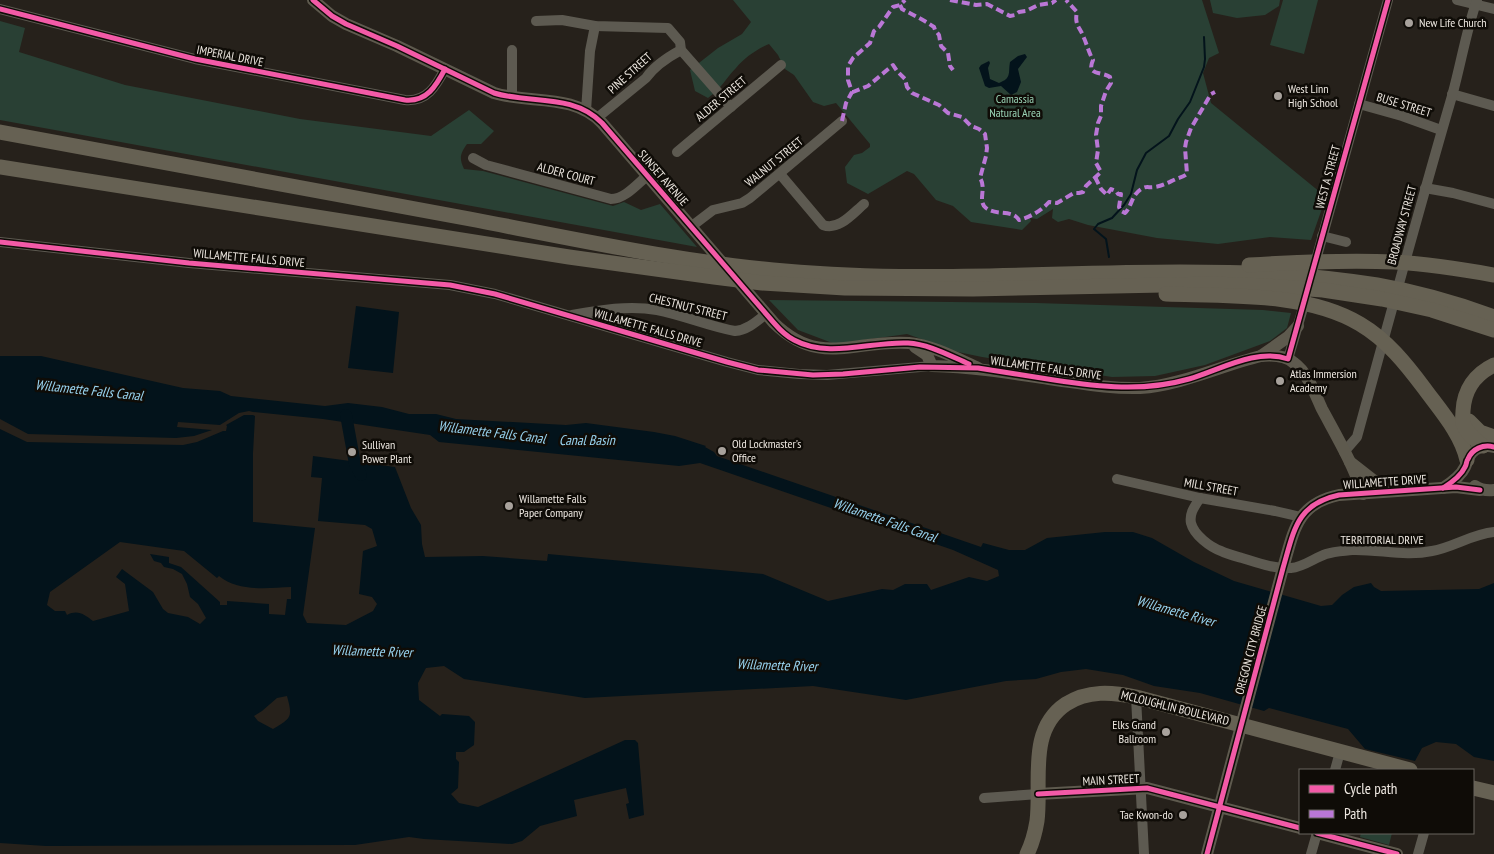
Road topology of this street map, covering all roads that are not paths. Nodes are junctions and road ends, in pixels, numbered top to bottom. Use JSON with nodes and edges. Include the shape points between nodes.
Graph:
{"nodes":[{"id":1,"x":314,"y":0,"type":"edge"},
{"id":2,"x":1388,"y":0,"type":"edge"},
{"id":3,"x":1457,"y":0,"type":"edge"},
{"id":4,"x":1476,"y":2,"type":"edge"},
{"id":5,"x":0,"y":9,"type":"edge"},
{"id":6,"x":1494,"y":9,"type":"edge"},
{"id":7,"x":536,"y":21,"type":"dead end"},
{"id":8,"x":595,"y":26,"type":"junction"},
{"id":9,"x":512,"y":50,"type":"dead end"},
{"id":10,"x":681,"y":50,"type":"junction"},
{"id":11,"x":781,"y":65,"type":"dead end"},
{"id":12,"x":445,"y":69,"type":"junction"},
{"id":13,"x":1452,"y":94,"type":"junction"},
{"id":14,"x":512,"y":97,"type":"junction"},
{"id":15,"x":1359,"y":104,"type":"junction"},
{"id":16,"x":1494,"y":106,"type":"edge"},
{"id":17,"x":730,"y":107,"type":"junction"},
{"id":18,"x":586,"y":111,"type":"junction"},
{"id":19,"x":597,"y":118,"type":"junction"},
{"id":20,"x":842,"y":121,"type":"dead end"},
{"id":21,"x":1442,"y":130,"type":"junction"},
{"id":22,"x":0,"y":132,"type":"edge"},
{"id":23,"x":677,"y":152,"type":"dead end"},
{"id":24,"x":474,"y":158,"type":"dead end"},
{"id":25,"x":0,"y":167,"type":"edge"},
{"id":26,"x":780,"y":174,"type":"junction"},
{"id":27,"x":647,"y":176,"type":"junction"},
{"id":28,"x":0,"y":178,"type":"edge"},
{"id":29,"x":1425,"y":188,"type":"junction"},
{"id":30,"x":196,"y":198,"type":"junction"},
{"id":31,"x":864,"y":204,"type":"dead end"},
{"id":32,"x":1494,"y":204,"type":"edge"},
{"id":33,"x":692,"y":226,"type":"junction"},
{"id":34,"x":1322,"y":239,"type":"junction"},
{"id":35,"x":0,"y":242,"type":"edge"},
{"id":36,"x":1346,"y":242,"type":"dead end"},
{"id":37,"x":1214,"y":272,"type":"junction"},
{"id":38,"x":1494,"y":275,"type":"edge"},
{"id":39,"x":1042,"y":287,"type":"junction"},
{"id":40,"x":762,"y":309,"type":"junction"},
{"id":41,"x":569,"y":316,"type":"junction"},
{"id":42,"x":1494,"y":317,"type":"edge"},
{"id":43,"x":1298,"y":326,"type":"junction"},
{"id":44,"x":1494,"y":330,"type":"edge"},
{"id":45,"x":908,"y":343,"type":"junction"},
{"id":46,"x":1261,"y":356,"type":"junction"},
{"id":47,"x":1288,"y":359,"type":"junction"},
{"id":48,"x":932,"y":366,"type":"junction"},
{"id":49,"x":1494,"y":366,"type":"edge"},
{"id":50,"x":978,"y":368,"type":"junction"},
{"id":51,"x":1490,"y":443,"type":"edge"},
{"id":52,"x":1346,"y":456,"type":"junction"},
{"id":53,"x":1466,"y":463,"type":"junction"},
{"id":54,"x":1117,"y":479,"type":"dead end"},
{"id":55,"x":1442,"y":488,"type":"junction"},
{"id":56,"x":1480,"y":490,"type":"junction"},
{"id":57,"x":1494,"y":490,"type":"edge"},
{"id":58,"x":1396,"y":491,"type":"junction"},
{"id":59,"x":1363,"y":494,"type":"junction"},
{"id":60,"x":1339,"y":496,"type":"junction"},
{"id":61,"x":1200,"y":498,"type":"junction"},
{"id":62,"x":1301,"y":517,"type":"junction"},
{"id":63,"x":1494,"y":532,"type":"edge"},
{"id":64,"x":1292,"y":539,"type":"joint"},
{"id":65,"x":1136,"y":697,"type":"junction"},
{"id":66,"x":1340,"y":752,"type":"junction"},
{"id":67,"x":1335,"y":769,"type":"edge"},
{"id":68,"x":1406,"y":769,"type":"edge"},
{"id":69,"x":1140,"y":788,"type":"junction"},
{"id":70,"x":1474,"y":788,"type":"edge"},
{"id":71,"x":1494,"y":793,"type":"edge"},
{"id":72,"x":1038,"y":794,"type":"junction"},
{"id":73,"x":984,"y":798,"type":"dead end"},
{"id":74,"x":1218,"y":806,"type":"junction"},
{"id":75,"x":1299,"y":828,"type":"edge"},
{"id":76,"x":1317,"y":834,"type":"edge"},
{"id":77,"x":1321,"y":834,"type":"edge"},
{"id":78,"x":1424,"y":834,"type":"edge"},
{"id":79,"x":1027,"y":854,"type":"edge"},
{"id":80,"x":1144,"y":854,"type":"edge"},
{"id":81,"x":1207,"y":854,"type":"edge"},
{"id":82,"x":1311,"y":854,"type":"edge"},
{"id":83,"x":1397,"y":854,"type":"edge"},
{"id":84,"x":1418,"y":854,"type":"edge"}],
"edges":[{"from":1,"to":12,"type":"main road","name":"SUNSET AVENUE","via":[[346,24]]},
{"from":2,"to":15,"type":"street","name":"WEST A STREET"},
{"from":3,"to":4,"type":"street"},
{"from":4,"to":6,"type":"street"},
{"from":4,"to":13,"type":"street","name":"BROADWAY STREET"},
{"from":5,"to":12,"type":"street","name":"IMPERIAL DRIVE","via":[[195,59],[406,100],[425,96]]},
{"from":7,"to":8,"type":"street","via":[[562,20]]},
{"from":8,"to":10,"type":"street","via":[[668,28],[680,42]]},
{"from":8,"to":18,"type":"street"},
{"from":9,"to":14,"type":"street"},
{"from":10,"to":17,"type":"street"},
{"from":10,"to":19,"type":"street","name":"PINE STREET","via":[[665,59]]},
{"from":11,"to":17,"type":"street","name":"ALDER STREET"},
{"from":12,"to":14,"type":"main road","name":"SUNSET AVENUE","via":[[494,93]]},
{"from":13,"to":16,"type":"street"},
{"from":13,"to":21,"type":"street","name":"BROADWAY STREET"},
{"from":14,"to":18,"type":"main road","name":"SUNSET AVENUE","via":[[556,101]]},
{"from":15,"to":21,"type":"street","name":"BUSE STREET"},
{"from":15,"to":34,"type":"street","name":"WEST A STREET"},
{"from":17,"to":23,"type":"street","name":"ALDER STREET"},
{"from":18,"to":19,"type":"main road","name":"SUNSET AVENUE"},
{"from":19,"to":27,"type":"main road","name":"SUNSET AVENUE"},
{"from":20,"to":26,"type":"street","name":"WALNUT STREET"},
{"from":21,"to":29,"type":"street","name":"BROADWAY STREET"},
{"from":22,"to":37,"type":"highway","via":[[564,237],[751,268],[891,277]]},
{"from":24,"to":27,"type":"street","name":"ALDER COURT","via":[[486,165],[614,199],[622,197]]},
{"from":25,"to":30,"type":"highway"},
{"from":26,"to":31,"type":"street","via":[[823,225],[837,225]]},
{"from":26,"to":33,"type":"street","name":"WALNUT STREET","via":[[742,203],[713,210]]},
{"from":27,"to":33,"type":"main road","name":"SUNSET AVENUE"},
{"from":28,"to":30,"type":"highway"},
{"from":29,"to":32,"type":"street"},
{"from":29,"to":52,"type":"street","name":"BROADWAY STREET","via":[[1357,438]]},
{"from":30,"to":39,"type":"highway","via":[[640,268],[762,283],[845,288]]},
{"from":33,"to":40,"type":"main road","name":"SUNSET AVENUE"},
{"from":34,"to":36,"type":"street"},
{"from":34,"to":43,"type":"street","name":"WEST A STREET"},
{"from":35,"to":41,"type":"street","name":"WILLAMETTE FALLS DRIVE","via":[[189,263],[450,285],[495,294]]},
{"from":37,"to":38,"type":"highway","via":[[1232,265],[1354,261],[1426,264]]},
{"from":37,"to":42,"type":"highway","via":[[1372,284]]},
{"from":39,"to":44,"type":"highway","via":[[1213,284],[1323,290],[1413,305]]},
{"from":39,"to":53,"type":"highway","via":[[1272,299],[1315,306],[1339,314],[1361,324],[1392,349],[1436,404],[1461,443]]},
{"from":40,"to":41,"type":"street","name":"CHESTNUT STREET","via":[[747,328],[735,331],[643,308]]},
{"from":40,"to":45,"type":"main road","name":"SUNSET AVENUE","via":[[782,332],[806,346],[830,349]]},
{"from":41,"to":48,"type":"street","name":"WILLAMETTE FALLS DRIVE","via":[[758,370],[827,375]]},
{"from":43,"to":46,"type":"main road"},
{"from":43,"to":47,"type":"street","name":"WEST A STREET"},
{"from":45,"to":48,"type":"main road","via":[[927,355]]},
{"from":45,"to":50,"type":"main road","name":"SUNSET AVENUE"},
{"from":46,"to":47,"type":"main road","name":"WILLAMETTE FALLS DRIVE"},
{"from":46,"to":50,"type":"main road","name":"WILLAMETTE FALLS DRIVE","via":[[1187,380],[1141,388],[1100,386]]},
{"from":47,"to":52,"type":"main road","via":[[1302,372]]},
{"from":48,"to":50,"type":"main road","name":"WILLAMETTE FALLS DRIVE"},
{"from":49,"to":51,"type":"highway","via":[[1483,371],[1471,384],[1463,406],[1467,418]]},
{"from":51,"to":53,"type":"main road","name":"WILLAMETTE DRIVE","via":[[1476,449]]},
{"from":52,"to":58,"type":"main road","via":[[1374,480]]},
{"from":52,"to":59,"type":"main road"},
{"from":52,"to":60,"type":"main road","via":[[1349,484]]},
{"from":53,"to":55,"type":"main road","name":"WILLAMETTE DRIVE","via":[[1456,479]]},
{"from":53,"to":56,"type":"main road","via":[[1469,481]]},
{"from":54,"to":61,"type":"street","name":"MILL STREET"},
{"from":55,"to":56,"type":"main road","name":"WILLAMETTE DRIVE"},
{"from":55,"to":58,"type":"main road","name":"WILLAMETTE DRIVE"},
{"from":56,"to":57,"type":"main road","name":"WILLAMETTE DRIVE"},
{"from":58,"to":59,"type":"main road","name":"WILLAMETTE DRIVE"},
{"from":59,"to":60,"type":"main road","name":"WILLAMETTE DRIVE"},
{"from":60,"to":62,"type":"main road","name":"WILLAMETTE DRIVE","via":[[1315,503]]},
{"from":61,"to":62,"type":"street","name":"MILL STREET"},
{"from":61,"to":63,"type":"street","name":"TERRITORIAL DRIVE","via":[[1192,511],[1191,523],[1206,543],[1221,552],[1277,568],[1298,567],[1338,551],[1418,554]]},
{"from":62,"to":64,"type":"main road","name":"WILLAMETTE DRIVE"},
{"from":64,"to":74,"type":"main road","name":"OREGON CITY BRIDGE"},
{"from":65,"to":66,"type":"highway","name":"MCLOUGHLIN BOULEVARD"},
{"from":65,"to":69,"type":"street"},
{"from":65,"to":72,"type":"highway","name":"MCLOUGHLIN BOULEVARD","via":[[1094,694],[1073,700],[1060,709],[1042,739]]},
{"from":66,"to":67,"type":"street"},
{"from":66,"to":68,"type":"highway","name":"MCLOUGHLIN BOULEVARD"},
{"from":69,"to":72,"type":"main road","name":"MAIN STREET"},
{"from":69,"to":74,"type":"main road","name":"MAIN STREET"},
{"from":69,"to":80,"type":"street"},
{"from":70,"to":71,"type":"highway"},
{"from":72,"to":73,"type":"street","name":"MAIN STREET"},
{"from":72,"to":79,"type":"highway","name":"MCLOUGHLIN BOULEVARD","via":[[1035,832]]},
{"from":74,"to":75,"type":"main road","name":"MAIN STREET"},
{"from":74,"to":81,"type":"main road","name":"OREGON CITY BRIDGE"},
{"from":76,"to":82,"type":"street"},
{"from":77,"to":83,"type":"main road"},
{"from":78,"to":84,"type":"street"}]}
